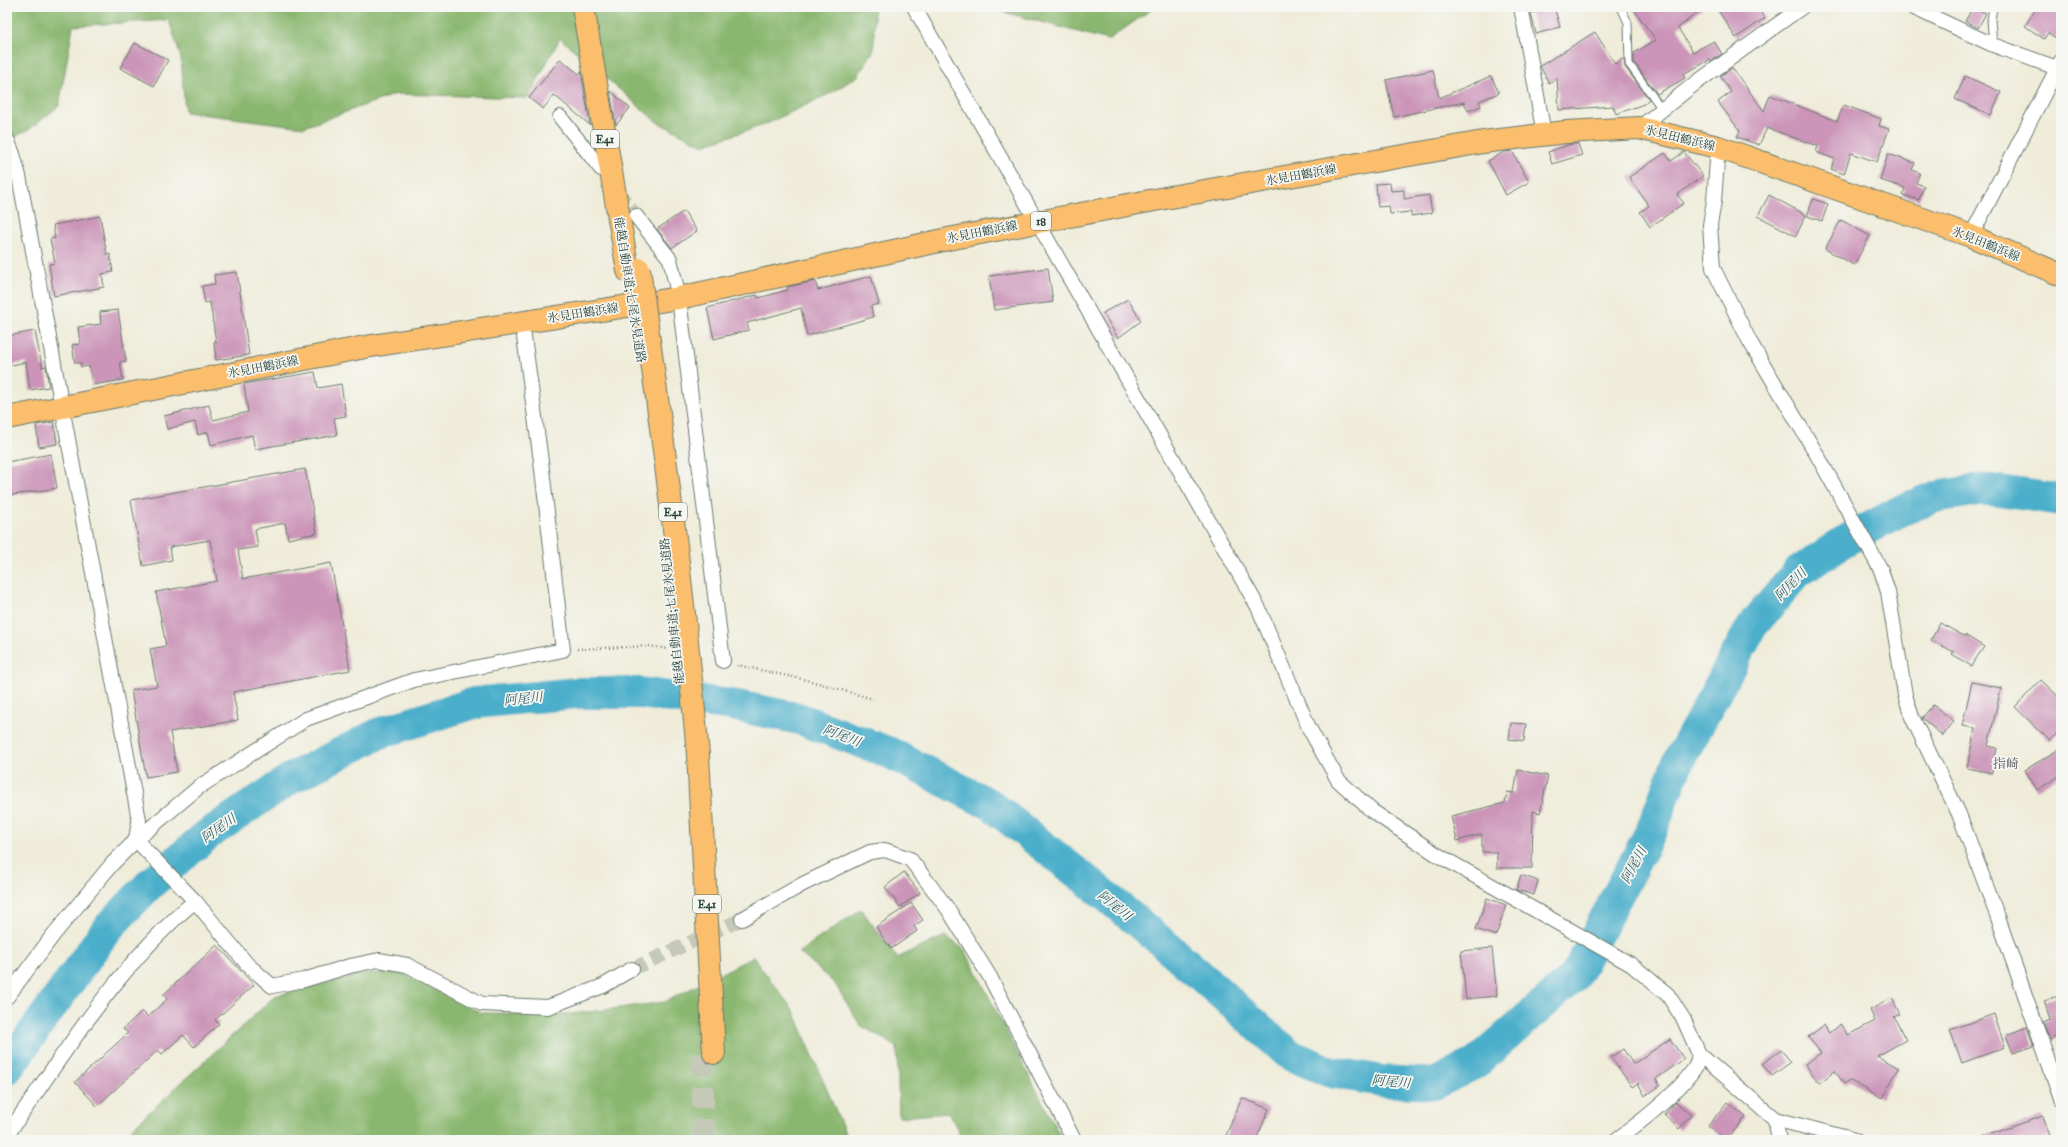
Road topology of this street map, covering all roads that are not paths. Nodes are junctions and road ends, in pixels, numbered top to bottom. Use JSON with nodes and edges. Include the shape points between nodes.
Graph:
{"nodes":[{"id":1,"x":583,"y":7,"type":"edge"},
{"id":2,"x":597,"y":7,"type":"edge"},
{"id":3,"x":914,"y":7,"type":"edge"},
{"id":4,"x":1521,"y":7,"type":"edge"},
{"id":5,"x":1621,"y":7,"type":"edge"},
{"id":6,"x":1802,"y":7,"type":"edge"},
{"id":7,"x":1912,"y":7,"type":"edge"},
{"id":8,"x":1993,"y":7,"type":"edge"},
{"id":9,"x":1993,"y":45,"type":"junction"},
{"id":10,"x":2060,"y":68,"type":"edge"},
{"id":11,"x":1662,"y":109,"type":"junction"},
{"id":12,"x":560,"y":117,"type":"dead end"},
{"id":13,"x":1639,"y":128,"type":"junction"},
{"id":14,"x":1544,"y":134,"type":"junction"},
{"id":15,"x":7,"y":139,"type":"edge"},
{"id":16,"x":1718,"y":147,"type":"junction"},
{"id":17,"x":601,"y":169,"type":"dead end"},
{"id":18,"x":636,"y":216,"type":"tunnel mouth"},
{"id":19,"x":1038,"y":222,"type":"junction"},
{"id":20,"x":1971,"y":236,"type":"junction"},
{"id":21,"x":633,"y":270,"type":"junction"},
{"id":22,"x":2061,"y":275,"type":"edge"},
{"id":23,"x":679,"y":298,"type":"junction"},
{"id":24,"x":522,"y":322,"type":"junction"},
{"id":25,"x":62,"y":408,"type":"junction"},
{"id":26,"x":7,"y":418,"type":"edge"},
{"id":27,"x":723,"y":661,"type":"dead end"},
{"id":28,"x":136,"y":840,"type":"junction"},
{"id":29,"x":195,"y":901,"type":"junction"},
{"id":30,"x":742,"y":919,"type":"tunnel mouth"},
{"id":31,"x":632,"y":969,"type":"tunnel mouth"},
{"id":32,"x":7,"y":996,"type":"edge"},
{"id":33,"x":708,"y":1053,"type":"tunnel mouth"},
{"id":34,"x":1699,"y":1054,"type":"junction"},
{"id":35,"x":2061,"y":1098,"type":"edge"},
{"id":36,"x":1775,"y":1119,"type":"junction"},
{"id":37,"x":7,"y":1135,"type":"edge"},
{"id":38,"x":1074,"y":1140,"type":"edge"},
{"id":39,"x":1616,"y":1140,"type":"edge"},
{"id":40,"x":1779,"y":1140,"type":"edge"},
{"id":41,"x":1854,"y":1140,"type":"edge"}],
"edges":[{"from":1,"to":21,"type":"main road","name":"能越自動車道;七尾氷見道路","number":"E41"},
{"from":2,"to":21,"type":"main road","name":"能越自動車道;七尾氷見道路","number":"E41"},
{"from":3,"to":19,"type":"street"},
{"from":4,"to":14,"type":"street"},
{"from":5,"to":11,"type":"lane","via":[[1628,23],[1629,64]]},
{"from":6,"to":11,"type":"street"},
{"from":7,"to":9,"type":"street"},
{"from":8,"to":9,"type":"lane"},
{"from":9,"to":10,"type":"street"},
{"from":10,"to":20,"type":"street"},
{"from":11,"to":13,"type":"street"},
{"from":12,"to":17,"type":"street"},
{"from":13,"to":14,"type":"main road","name":"氷見田鶴浜線","number":"18"},
{"from":13,"to":16,"type":"main road","name":"氷見田鶴浜線","number":"18"},
{"from":14,"to":19,"type":"main road","name":"氷見田鶴浜線","number":"18","via":[[1476,143]]},
{"from":15,"to":25,"type":"street","via":[[14,154],[19,176]]},
{"from":16,"to":20,"type":"main road","name":"氷見田鶴浜線","number":"18"},
{"from":16,"to":35,"type":"street","via":[[1710,225],[1713,268],[1750,342],[1881,570],[1888,592],[1905,695],[1912,717],[1959,814]]},
{"from":18,"to":23,"type":"street","via":[[670,259]]},
{"from":19,"to":23,"type":"main road","name":"氷見田鶴浜線","number":"18","via":[[948,239]]},
{"from":19,"to":34,"type":"street","via":[[1258,607],[1309,728],[1338,780],[1372,810],[1436,854],[1632,965],[1668,995],[1684,1020]]},
{"from":20,"to":22,"type":"main road","name":"氷見田鶴浜線","number":"18"},
{"from":21,"to":33,"type":"main road","name":"能越自動車道;七尾氷見道路","number":"E41","via":[[692,756],[693,850]]},
{"from":23,"to":24,"type":"main road","name":"氷見田鶴浜線","number":"18"},
{"from":23,"to":27,"type":"street"},
{"from":24,"to":25,"type":"main road","name":"氷見田鶴浜線","number":"18","via":[[366,347]]},
{"from":24,"to":28,"type":"street","via":[[563,650],[414,680],[306,719],[198,787]]},
{"from":25,"to":26,"type":"main road","name":"氷見田鶴浜線","number":"18"},
{"from":25,"to":28,"type":"street","via":[[139,820]]},
{"from":28,"to":29,"type":"street"},
{"from":28,"to":32,"type":"street","via":[[112,864],[59,928]]},
{"from":29,"to":31,"type":"street","via":[[247,964],[272,986],[379,960],[407,965],[482,1004],[548,1007],[603,986]]},
{"from":29,"to":37,"type":"street","via":[[137,958],[95,1011]]},
{"from":30,"to":38,"type":"street","via":[[803,884],[870,852],[885,850],[910,859],[948,909],[990,977]]},
{"from":34,"to":36,"type":"street"},
{"from":34,"to":39,"type":"street","via":[[1695,1068],[1641,1122]]},
{"from":36,"to":40,"type":"street"},
{"from":36,"to":41,"type":"street"}]}
